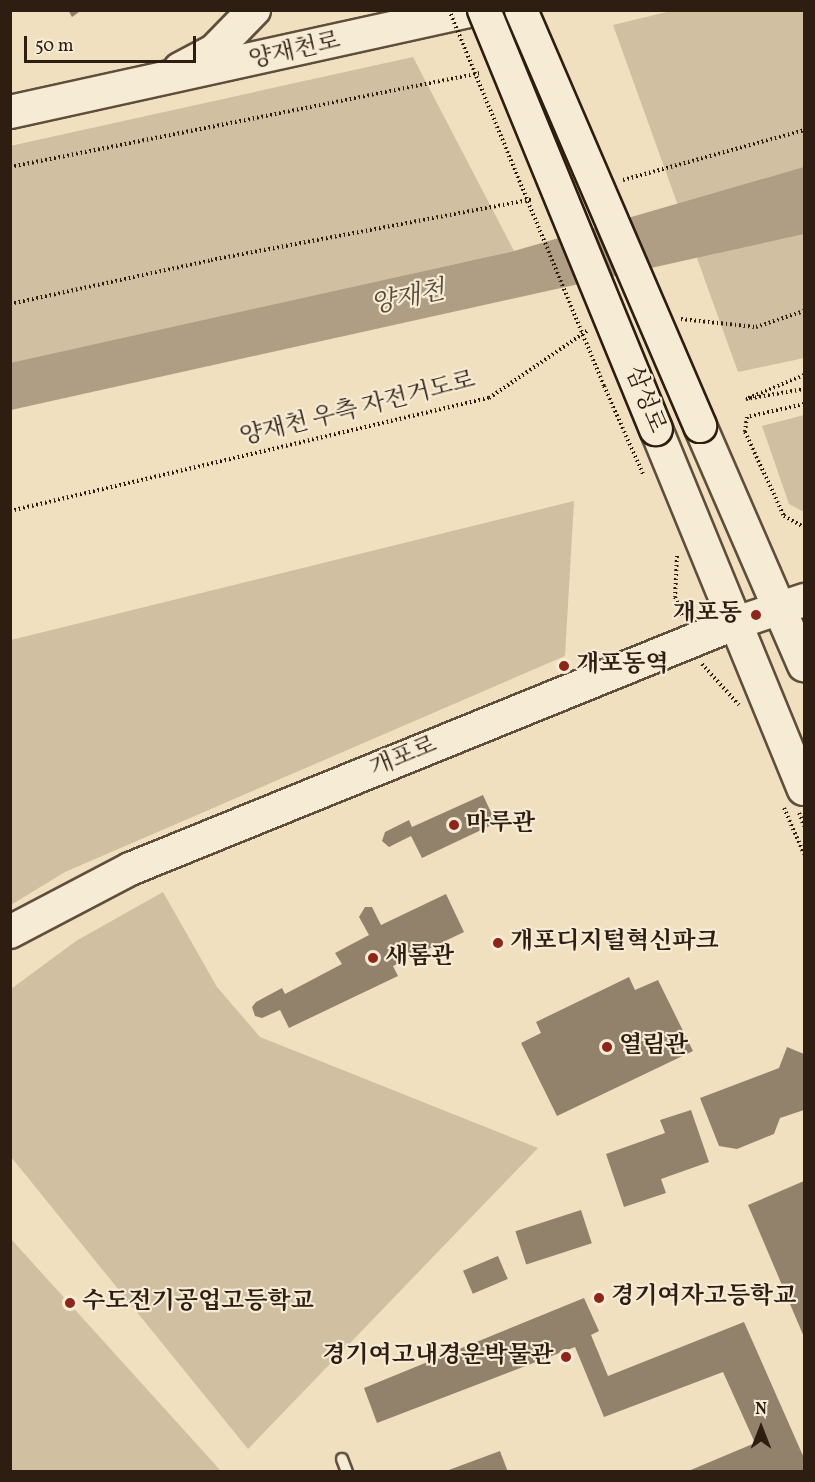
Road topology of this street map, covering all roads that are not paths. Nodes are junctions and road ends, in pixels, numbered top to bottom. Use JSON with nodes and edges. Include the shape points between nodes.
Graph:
{"nodes":[{"id":1,"x":254,"y":10,"type":"edge"},
{"id":2,"x":473,"y":10,"type":"edge"},
{"id":3,"x":483,"y":10,"type":"edge"},
{"id":4,"x":521,"y":10,"type":"edge"},
{"id":5,"x":150,"y":85,"type":"junction"},
{"id":6,"x":10,"y":112,"type":"edge"},
{"id":7,"x":793,"y":603,"type":"edge"},
{"id":8,"x":736,"y":623,"type":"junction"},
{"id":9,"x":804,"y":665,"type":"edge"},
{"id":10,"x":804,"y":789,"type":"edge"},
{"id":11,"x":10,"y":932,"type":"edge"},
{"id":12,"x":342,"y":1459,"type":"dead end"},
{"id":13,"x":347,"y":1472,"type":"edge"}],
"edges":[{"from":1,"to":5,"type":"main road","via":[[215,50]]},
{"from":2,"to":5,"type":"main road","name":"양재천로"},
{"from":3,"to":8,"type":"main road","name":"삼성로","bridge":true},
{"from":4,"to":7,"type":"main road","name":"삼성로","bridge":true,"via":[[700,426]]},
{"from":5,"to":6,"type":"main road","name":"양재천로"},
{"from":7,"to":8,"type":"main road","name":"개포로"},
{"from":7,"to":9,"type":"main road","name":"삼성로"},
{"from":8,"to":10,"type":"main road","name":"삼성로"},
{"from":8,"to":11,"type":"main road","name":"개포로","via":[[130,869]]},
{"from":12,"to":13,"type":"lane"}]}
